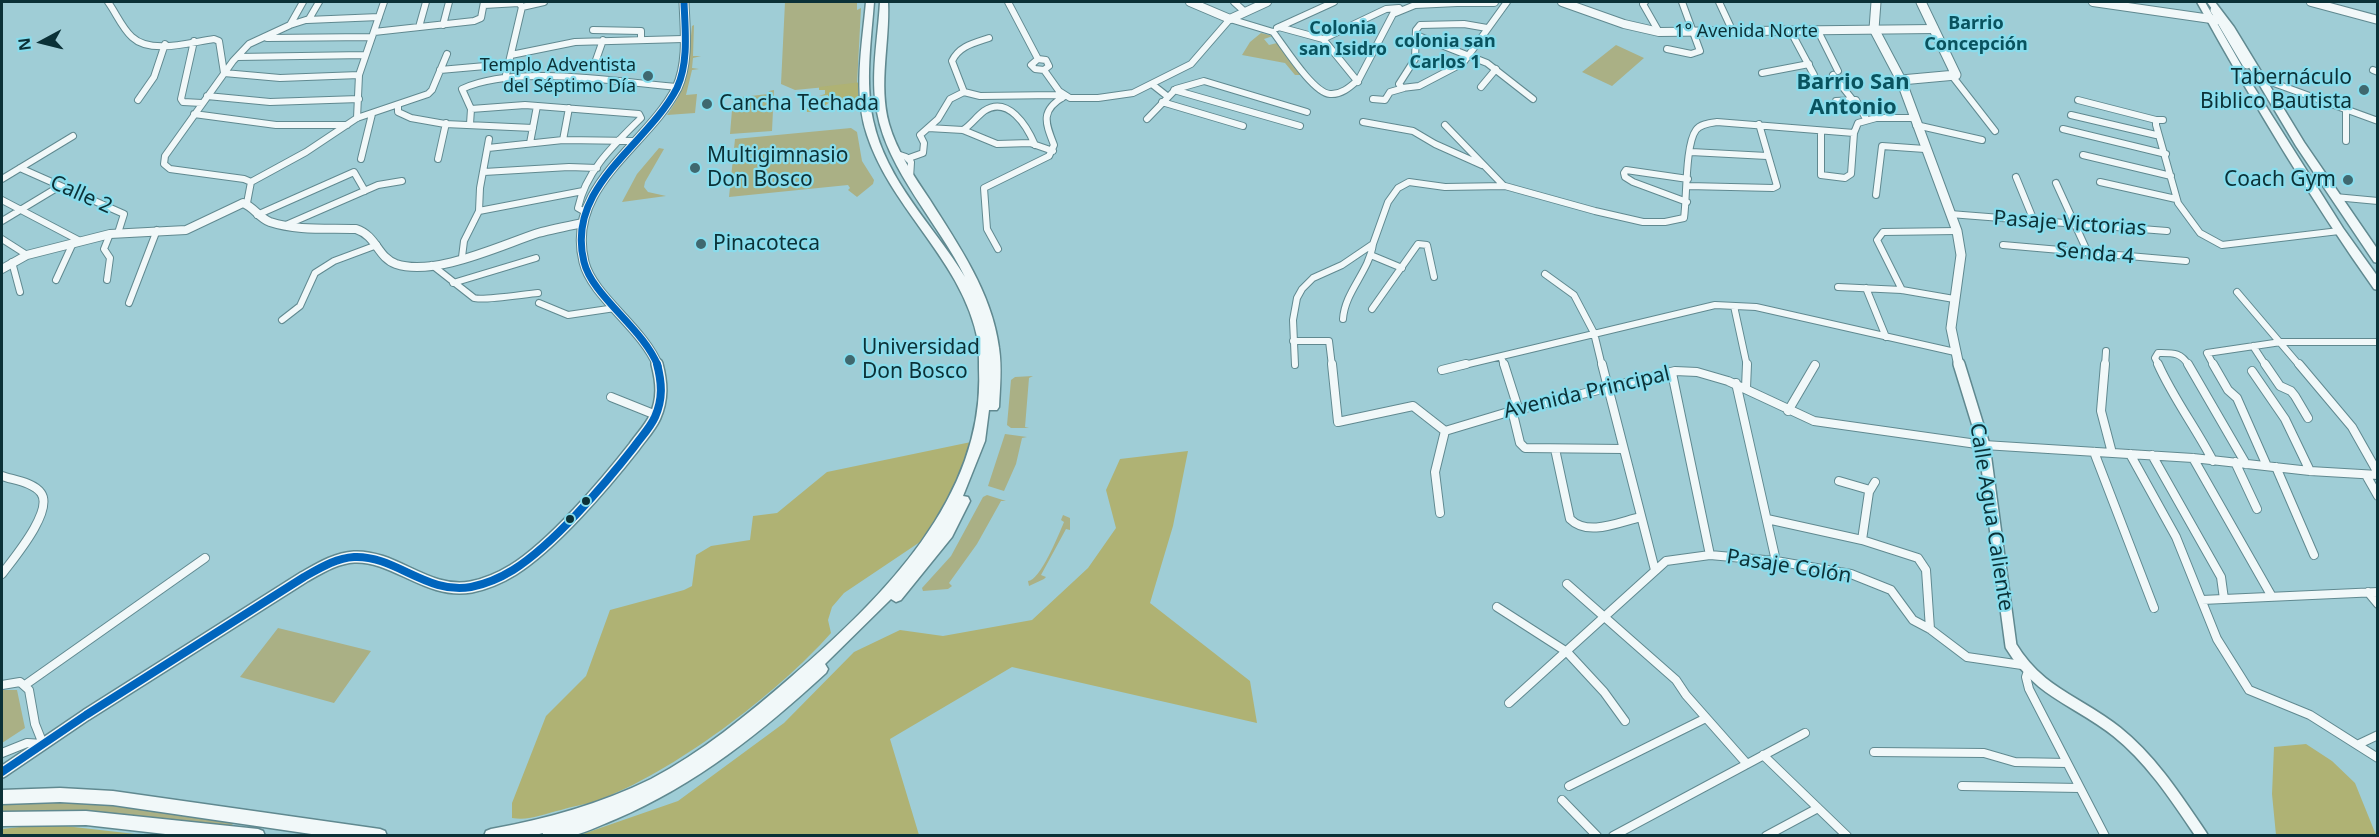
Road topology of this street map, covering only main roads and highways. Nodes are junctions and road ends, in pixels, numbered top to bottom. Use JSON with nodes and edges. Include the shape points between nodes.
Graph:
{"nodes":[{"id":1,"x":684,"y":2,"type":"edge"},
{"id":2,"x":870,"y":2,"type":"edge"},
{"id":3,"x":884,"y":2,"type":"edge"},
{"id":4,"x":1876,"y":2,"type":"edge"},
{"id":5,"x":1921,"y":2,"type":"edge"},
{"id":6,"x":2208,"y":2,"type":"edge"},
{"id":7,"x":2216,"y":31,"type":"junction"},
{"id":8,"x":883,"y":34,"type":"junction"},
{"id":9,"x":868,"y":35,"type":"junction"},
{"id":10,"x":882,"y":48,"type":"junction"},
{"id":11,"x":867,"y":50,"type":"junction"},
{"id":12,"x":1900,"y":80,"type":"junction"},
{"id":13,"x":2374,"y":249,"type":"edge"},
{"id":14,"x":2378,"y":259,"type":"edge"},
{"id":15,"x":2378,"y":266,"type":"edge"},
{"id":16,"x":2378,"y":281,"type":"edge"},
{"id":17,"x":2378,"y":286,"type":"edge"},
{"id":18,"x":2,"y":772,"type":"edge"},
{"id":19,"x":2,"y":798,"type":"edge"},
{"id":20,"x":2,"y":819,"type":"edge"},
{"id":21,"x":258,"y":836,"type":"edge"},
{"id":22,"x":380,"y":836,"type":"edge"},
{"id":23,"x":491,"y":836,"type":"edge"},
{"id":24,"x":549,"y":836,"type":"edge"},
{"id":25,"x":2202,"y":836,"type":"edge"}],
"edges":[{"from":1,"to":18,"type":"main road","via":[[682,69],[676,87],[663,111],[601,183],[585,218],[582,251],[586,270],[648,344],[656,359],[662,390],[656,416],[615,469],[554,536],[507,574],[453,588],[366,558],[338,560],[304,577]]},
{"from":2,"to":9,"type":"highway"},
{"from":3,"to":8,"type":"highway"},
{"from":4,"to":12,"type":"main road","name":"Calle Agua Caliente","via":[[1874,29]]},
{"from":5,"to":12,"type":"main road","via":[[1955,73],[1953,77]]},
{"from":6,"to":7,"type":"highway"},
{"from":6,"to":13,"type":"highway","via":[[2334,197]]},
{"from":6,"to":15,"type":"main road"},
{"from":7,"to":16,"type":"main road","via":[[2323,202]]},
{"from":7,"to":17,"type":"highway","via":[[2339,231]]},
{"from":8,"to":9,"type":"highway","via":[[874,40]]},
{"from":8,"to":10,"type":"highway"},
{"from":9,"to":11,"type":"highway"},
{"from":10,"to":11,"type":"highway","via":[[874,45]]},
{"from":10,"to":24,"type":"highway","via":[[882,112],[889,138],[966,264],[980,294],[991,334],[995,384],[992,422],[978,470],[957,516],[885,608],[736,744],[652,796]]},
{"from":11,"to":23,"type":"highway","via":[[865,102],[877,149],[896,184],[957,271],[974,306],[984,343],[987,377],[982,426],[957,496],[929,543],[893,587],[816,663],[720,744],[656,783],[604,806],[546,825]]},
{"from":12,"to":25,"type":"main road","name":"Calle Agua Caliente","via":[[1957,231],[1961,255],[1951,328],[1984,445],[2011,646],[2025,668],[2053,693],[2129,742]]},
{"from":13,"to":14,"type":"highway"},
{"from":19,"to":22,"type":"highway","via":[[113,798]]},
{"from":20,"to":21,"type":"highway","via":[[86,818]]}]}
